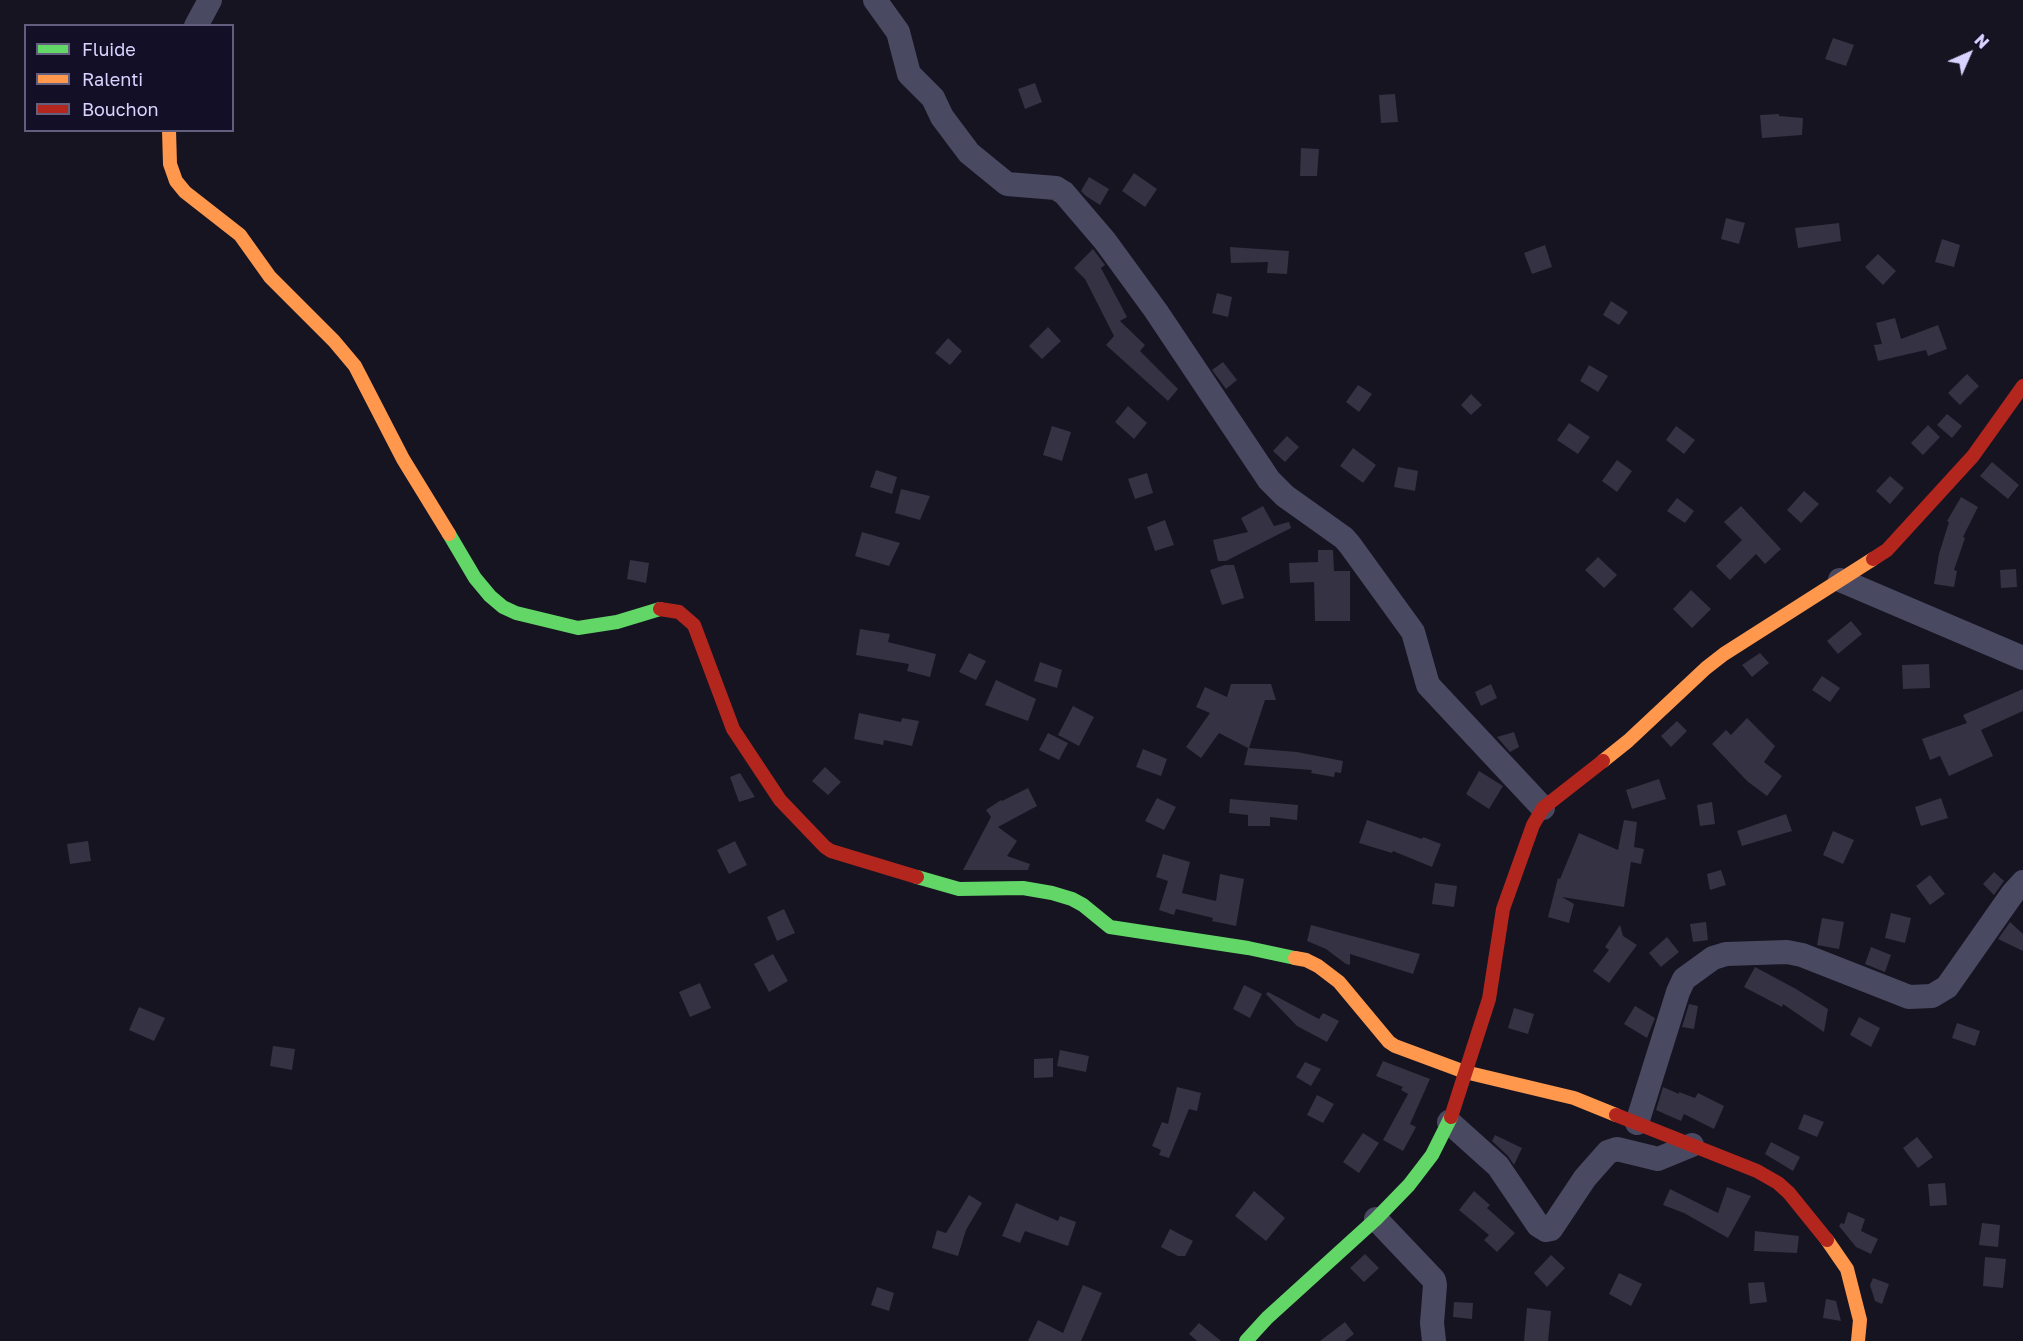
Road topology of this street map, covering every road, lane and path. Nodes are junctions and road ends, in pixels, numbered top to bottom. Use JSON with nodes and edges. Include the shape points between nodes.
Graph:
{"nodes":[{"id":1,"x":210,"y":0,"type":"edge"},
{"id":2,"x":875,"y":0,"type":"edge"},
{"id":3,"x":197,"y":24,"type":"edge"},
{"id":4,"x":169,"y":132,"type":"edge"},
{"id":5,"x":2023,"y":386,"type":"edge"},
{"id":6,"x":1840,"y":580,"type":"junction"},
{"id":7,"x":2023,"y":658,"type":"edge"},
{"id":8,"x":1543,"y":808,"type":"junction"},
{"id":9,"x":2023,"y":882,"type":"edge"},
{"id":10,"x":1465,"y":1072,"type":"junction"},
{"id":11,"x":1449,"y":1122,"type":"junction"},
{"id":12,"x":1637,"y":1123,"type":"junction"},
{"id":13,"x":1692,"y":1145,"type":"junction"},
{"id":14,"x":1376,"y":1219,"type":"junction"},
{"id":15,"x":1246,"y":1341,"type":"edge"},
{"id":16,"x":1434,"y":1341,"type":"edge"},
{"id":17,"x":1858,"y":1341,"type":"edge"}],
"edges":[{"from":1,"to":3,"type":"street"},
{"from":2,"to":8,"type":"street","via":[[898,32],[909,74],[933,98],[969,153],[1006,184],[1056,188],[1064,193],[1149,302],[1269,480],[1344,538],[1356,554],[1413,632],[1428,685]]},
{"from":4,"to":10,"type":"street","via":[[170,164],[176,181],[240,235],[270,277],[355,366],[403,459],[489,596],[516,613],[578,628],[617,622],[657,609],[679,612],[694,625],[733,729],[780,800],[825,847],[959,889],[1023,888],[1052,893],[1083,905],[1110,927],[1306,960],[1339,982],[1389,1042]]},
{"from":5,"to":6,"type":"street","via":[[1973,456],[1887,550]]},
{"from":6,"to":7,"type":"street"},
{"from":6,"to":8,"type":"street","via":[[1715,661],[1628,741]]},
{"from":8,"to":10,"type":"street","via":[[1533,825],[1503,909],[1489,999]]},
{"from":9,"to":12,"type":"street","via":[[1947,987],[1932,996],[1909,996],[1794,954],[1726,954],[1713,958],[1684,980],[1678,992]]},
{"from":10,"to":11,"type":"street"},
{"from":10,"to":12,"type":"street","via":[[1574,1098]]},
{"from":11,"to":13,"type":"street","via":[[1498,1166],[1546,1230],[1551,1229],[1585,1178],[1608,1152],[1617,1149],[1658,1159]]},
{"from":11,"to":14,"type":"street","via":[[1426,1163]]},
{"from":12,"to":13,"type":"street"},
{"from":13,"to":17,"type":"street","via":[[1757,1171],[1790,1193],[1847,1269],[1860,1320]]},
{"from":14,"to":15,"type":"street"},
{"from":14,"to":16,"type":"street","via":[[1434,1280]]}]}
